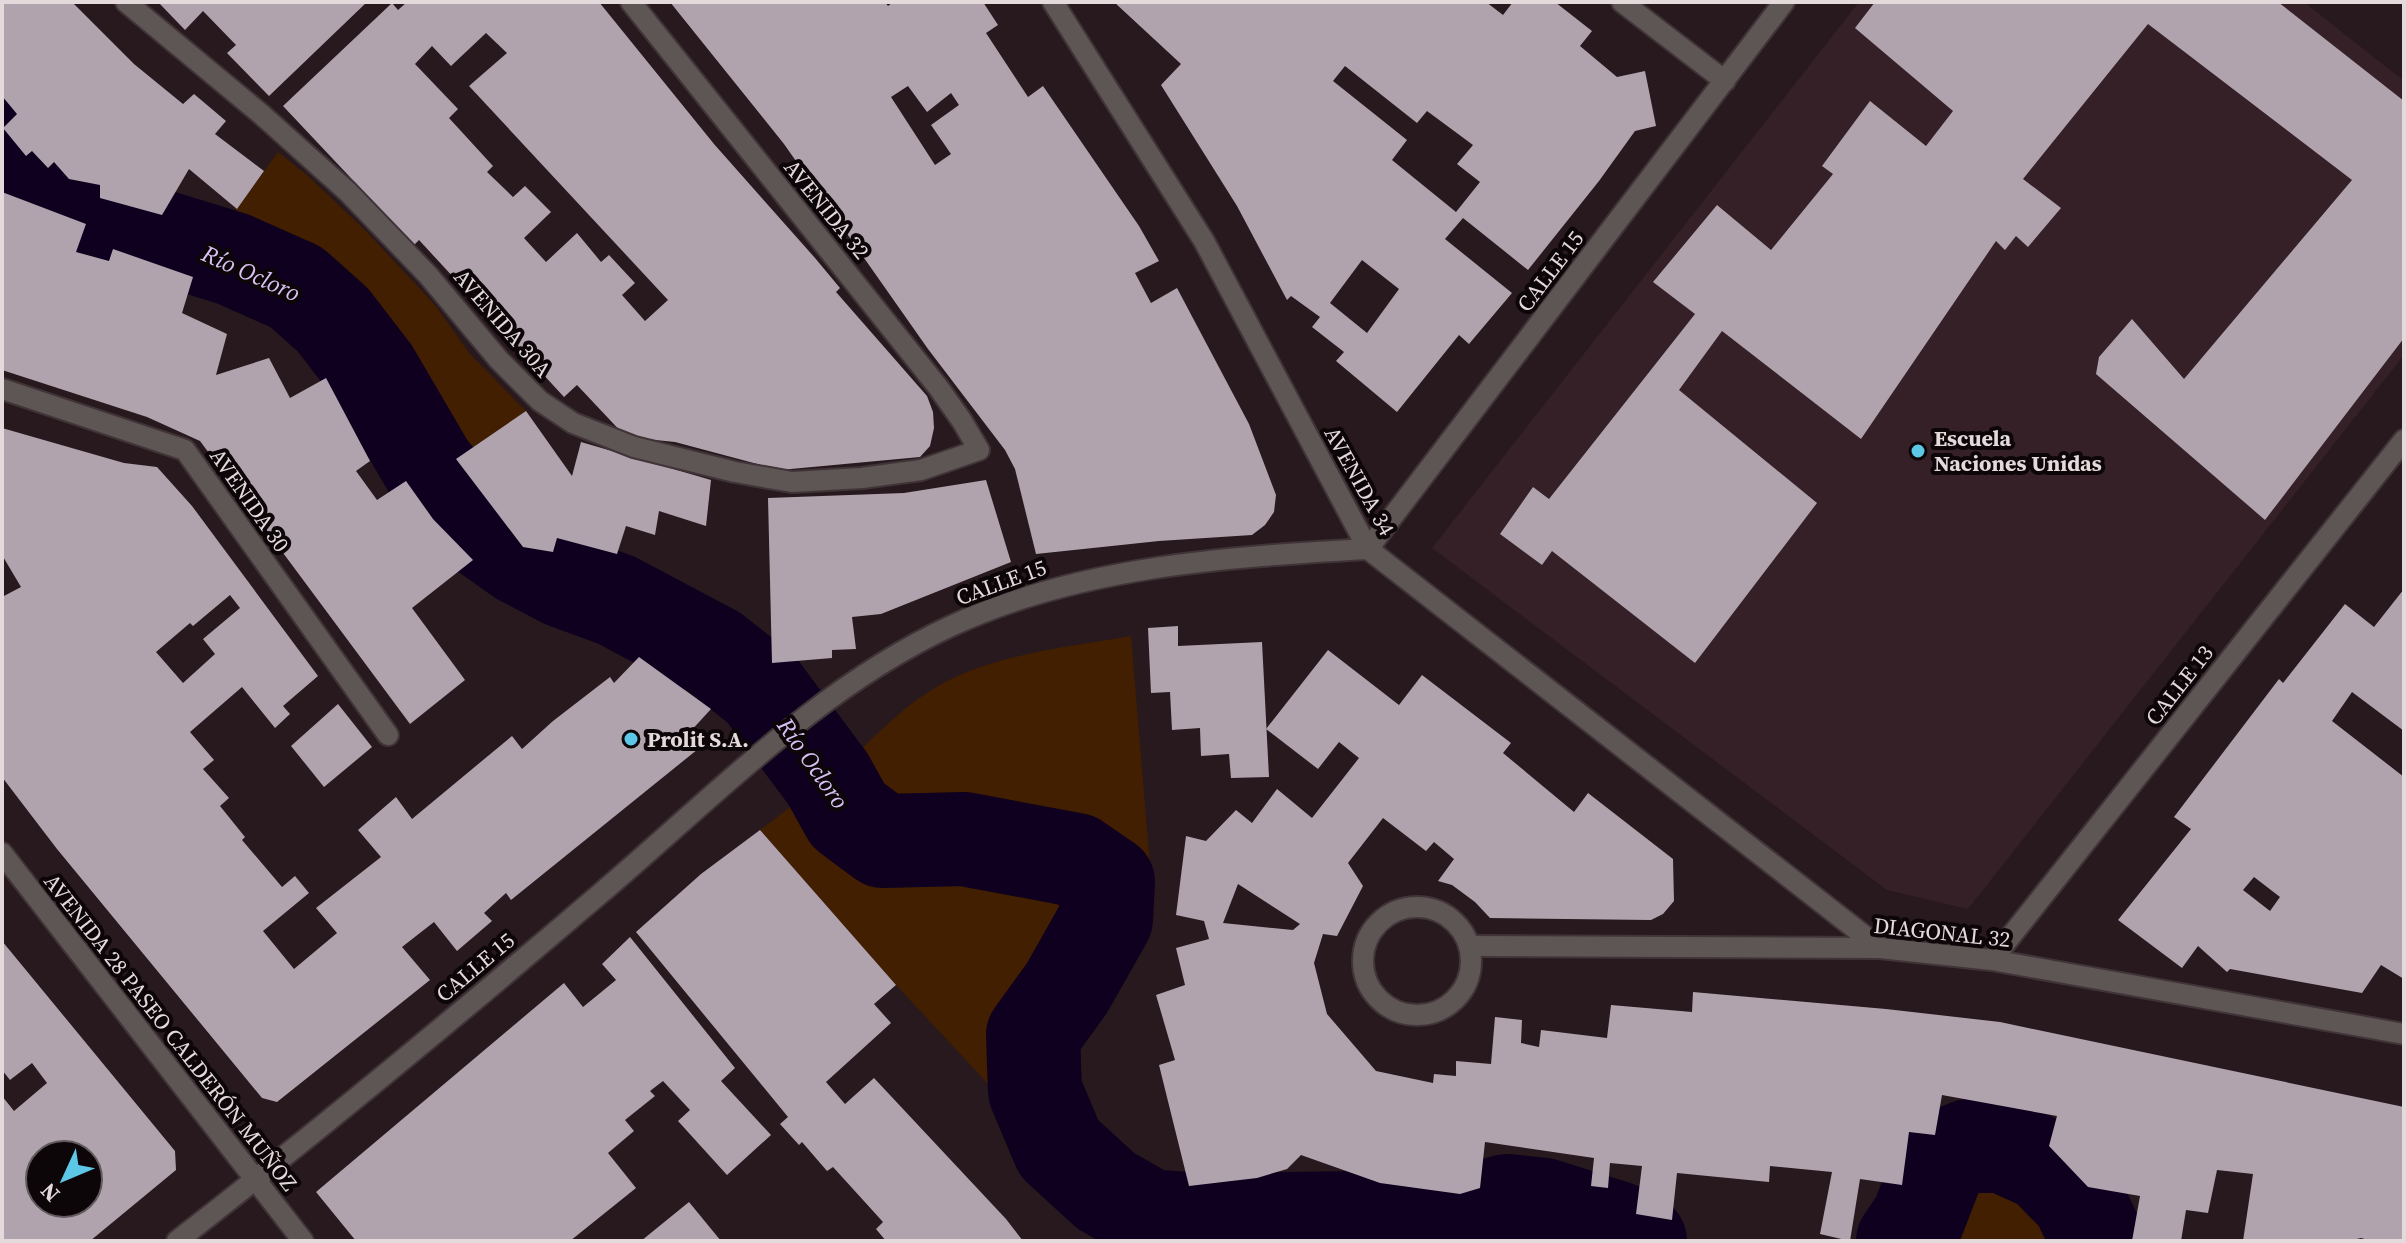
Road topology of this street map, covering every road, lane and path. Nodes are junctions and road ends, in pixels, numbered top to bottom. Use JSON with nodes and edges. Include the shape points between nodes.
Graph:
{"nodes":[{"id":1,"x":126,"y":2,"type":"edge"},
{"id":2,"x":631,"y":2,"type":"edge"},
{"id":3,"x":1053,"y":2,"type":"edge"},
{"id":4,"x":1622,"y":2,"type":"edge"},
{"id":5,"x":1784,"y":2,"type":"edge"},
{"id":6,"x":1725,"y":81,"type":"junction"},
{"id":7,"x":2,"y":389,"type":"edge"},
{"id":8,"x":2404,"y":440,"type":"edge"},
{"id":9,"x":979,"y":450,"type":"joint"},
{"id":10,"x":1368,"y":549,"type":"junction"},
{"id":11,"x":388,"y":735,"type":"dead end"},
{"id":12,"x":2,"y":853,"type":"edge"},
{"id":13,"x":1469,"y":946,"type":"junction"},
{"id":14,"x":1880,"y":948,"type":"junction"},
{"id":15,"x":1992,"y":960,"type":"junction"},
{"id":16,"x":2404,"y":1034,"type":"edge"},
{"id":17,"x":256,"y":1180,"type":"junction"},
{"id":18,"x":177,"y":1241,"type":"edge"},
{"id":19,"x":303,"y":1241,"type":"edge"}],
"edges":[{"from":1,"to":9,"type":"street","name":"AVENIDA 30A","via":[[348,192],[428,275],[499,360],[540,401],[573,423],[634,447],[792,482],[921,470]]},
{"from":2,"to":9,"type":"street","name":"AVENIDA 32","via":[[938,387]]},
{"from":3,"to":10,"type":"street","name":"AVENIDA 34","via":[[1204,241]]},
{"from":4,"to":6,"type":"street"},
{"from":5,"to":6,"type":"street","name":"CALLE 15"},
{"from":6,"to":10,"type":"street","name":"CALLE 15"},
{"from":7,"to":11,"type":"street","name":"AVENIDA 30","via":[[185,450]]},
{"from":8,"to":15,"type":"street","name":"CALLE 13"},
{"from":10,"to":14,"type":"street","name":"AVENIDA 34"},
{"from":10,"to":17,"type":"street","name":"CALLE 15","via":[[1266,555],[1115,574],[1034,593],[890,658],[826,701]]},
{"from":12,"to":17,"type":"street","name":"AVENIDA 28 PASEO CALDERÓN MUÑOZ"},
{"from":13,"to":13,"type":"street","via":[[1461,930],[1441,913],[1415,907],[1398,910],[1371,931],[1363,967],[1378,1000],[1409,1015],[1428,1015],[1445,1008],[1468,981]]},
{"from":13,"to":14,"type":"street","name":"DIAGONAL 32"},
{"from":14,"to":15,"type":"street","name":"DIAGONAL 32"},
{"from":15,"to":16,"type":"street","name":"DIAGONAL 32"},
{"from":17,"to":18,"type":"street","name":"CALLE 15"},
{"from":17,"to":19,"type":"street","name":"AVENIDA 28 PASEO CALDERÓN MUÑOZ"}]}
